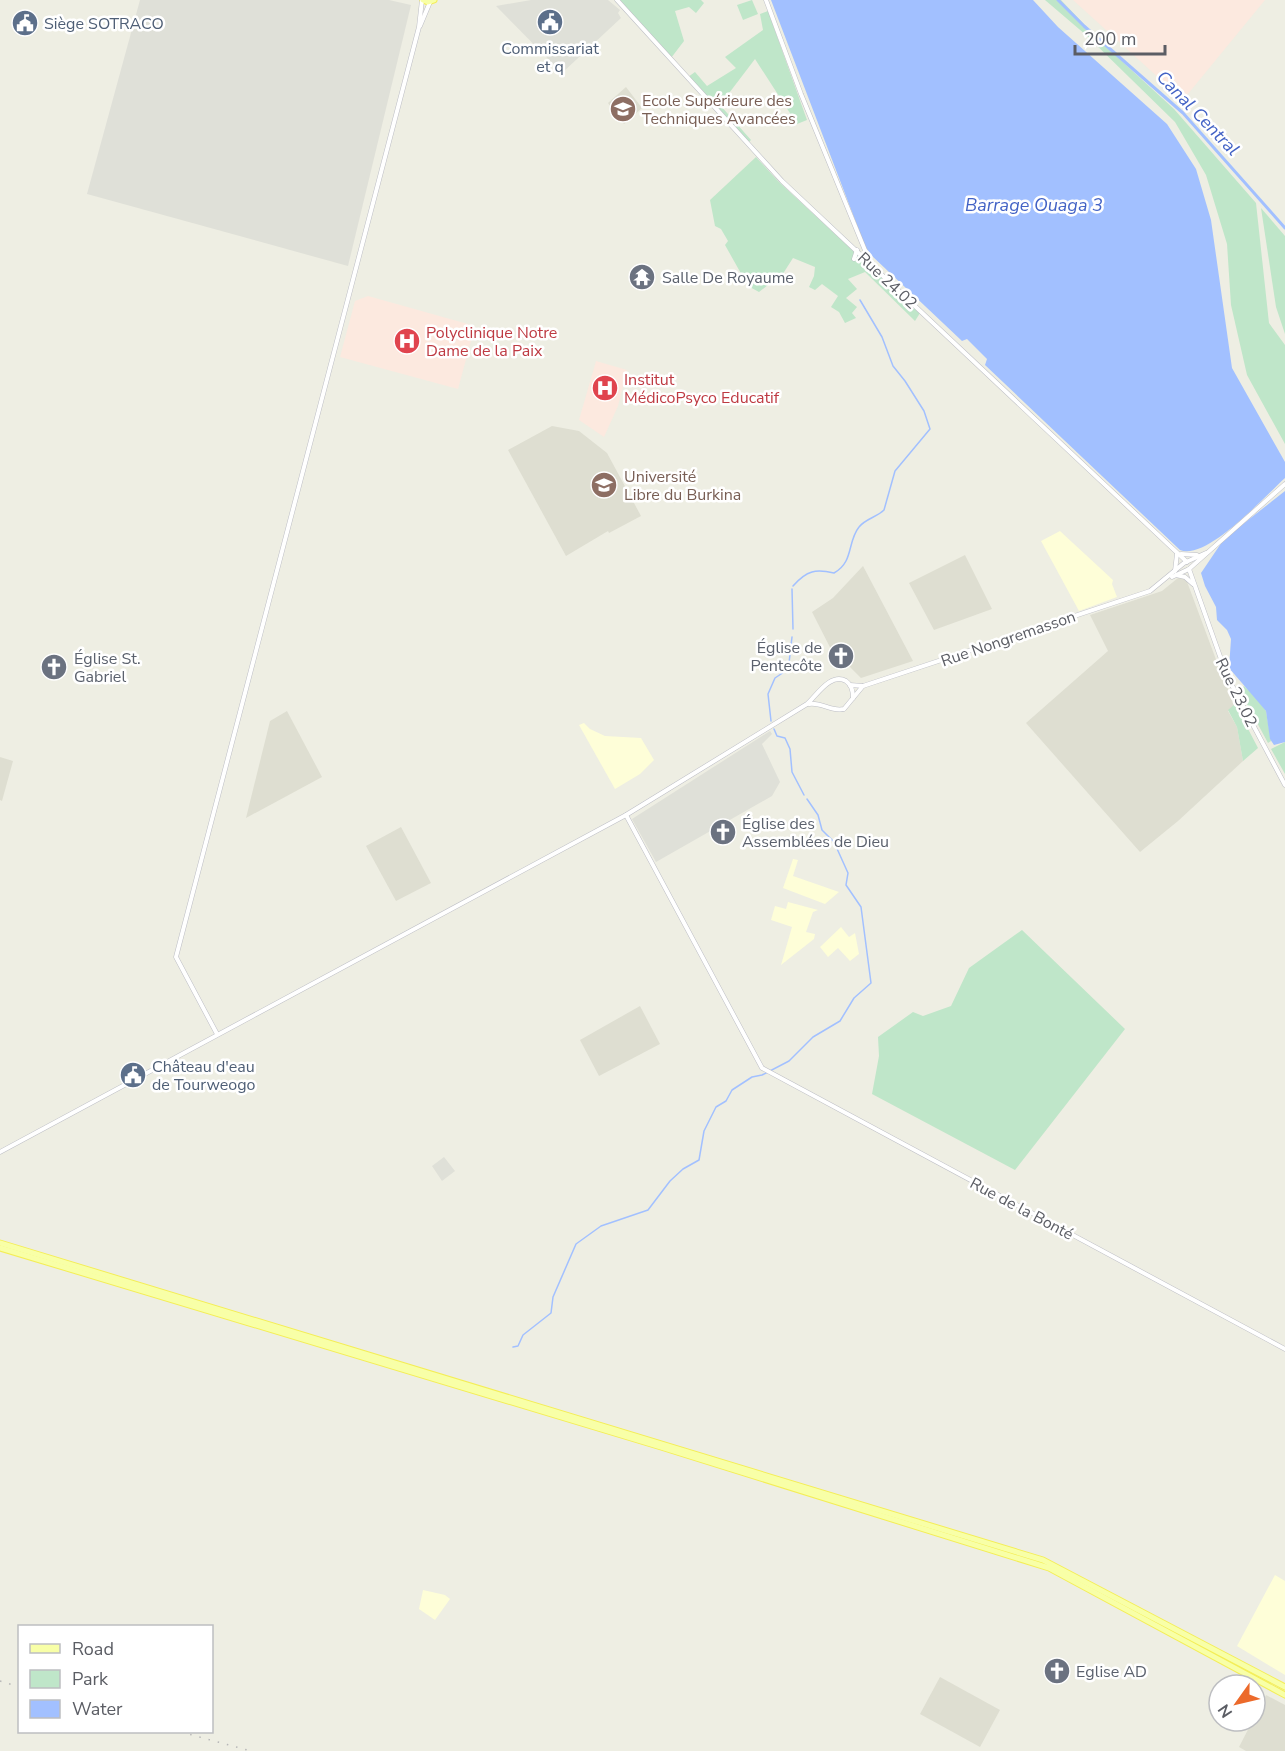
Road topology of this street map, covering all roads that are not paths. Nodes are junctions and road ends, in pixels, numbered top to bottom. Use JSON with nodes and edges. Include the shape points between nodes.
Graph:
{"nodes":[{"id":1,"x":422,"y":0,"type":"edge"},
{"id":2,"x":617,"y":0,"type":"edge"},
{"id":3,"x":766,"y":0,"type":"edge"},
{"id":4,"x":432,"y":1,"type":"edge"},
{"id":5,"x":419,"y":27,"type":"junction"},
{"id":6,"x":857,"y":250,"type":"junction"},
{"id":7,"x":854,"y":259,"type":"dead end"},
{"id":8,"x":869,"y":261,"type":"junction"},
{"id":9,"x":1285,"y":484,"type":"edge"},
{"id":10,"x":1177,"y":554,"type":"junction"},
{"id":11,"x":1203,"y":554,"type":"junction"},
{"id":12,"x":1187,"y":566,"type":"junction"},
{"id":13,"x":1175,"y":574,"type":"junction"},
{"id":14,"x":1193,"y":585,"type":"junction"},
{"id":15,"x":1198,"y":595,"type":"junction"},
{"id":16,"x":849,"y":685,"type":"junction"},
{"id":17,"x":864,"y":686,"type":"junction"},
{"id":18,"x":823,"y":698,"type":"junction"},
{"id":19,"x":853,"y":698,"type":"junction"},
{"id":20,"x":807,"y":704,"type":"junction"},
{"id":21,"x":1285,"y":785,"type":"edge"},
{"id":22,"x":626,"y":814,"type":"junction"},
{"id":23,"x":217,"y":1034,"type":"junction"},
{"id":24,"x":0,"y":1152,"type":"edge"},
{"id":25,"x":0,"y":1243,"type":"edge"},
{"id":26,"x":0,"y":1248,"type":"edge"},
{"id":27,"x":1285,"y":1348,"type":"edge"},
{"id":28,"x":1285,"y":1687,"type":"edge"},
{"id":29,"x":1285,"y":1695,"type":"edge"}],
"edges":[{"from":1,"to":4,"type":"main road"},
{"from":1,"to":5,"type":"street"},
{"from":2,"to":6,"type":"street","name":"Rue 24.02","via":[[782,181]]},
{"from":3,"to":8,"type":"street"},
{"from":4,"to":5,"type":"street"},
{"from":5,"to":23,"type":"street","via":[[176,957]]},
{"from":6,"to":7,"type":"street"},
{"from":6,"to":8,"type":"street","name":"Rue 24.02"},
{"from":8,"to":10,"type":"street","name":"Rue 24.02"},
{"from":9,"to":11,"type":"street","name":"Rue Nongremasson"},
{"from":10,"to":11,"type":"street"},
{"from":10,"to":12,"type":"street","name":"Rue 24.02"},
{"from":10,"to":13,"type":"street"},
{"from":11,"to":12,"type":"street","name":"Rue Nongremasson"},
{"from":12,"to":13,"type":"street","name":"Rue Nongremasson"},
{"from":12,"to":14,"type":"street","name":"Rue 23.02"},
{"from":12,"to":15,"type":"street","name":"Rue 23.02"},
{"from":13,"to":14,"type":"street"},
{"from":13,"to":17,"type":"street","name":"Rue Nongremasson","via":[[1139,595]]},
{"from":14,"to":15,"type":"street","name":"Rue 23.02"},
{"from":15,"to":21,"type":"street","name":"Rue 23.02","via":[[1227,676]]},
{"from":16,"to":17,"type":"street","name":"Rue Nongremasson"},
{"from":16,"to":18,"type":"street","via":[[832,680]]},
{"from":16,"to":19,"type":"street"},
{"from":17,"to":19,"type":"street"},
{"from":18,"to":19,"type":"street","via":[[839,710]]},
{"from":18,"to":20,"type":"street"},
{"from":18,"to":20,"type":"street"},
{"from":20,"to":22,"type":"street"},
{"from":22,"to":23,"type":"street"},
{"from":22,"to":27,"type":"street","name":"Rue de la Bonté","via":[[761,1067]]},
{"from":23,"to":24,"type":"street"},
{"from":25,"to":28,"type":"main road","via":[[1043,1560]]},
{"from":26,"to":29,"type":"main road","via":[[1049,1568]]}]}
